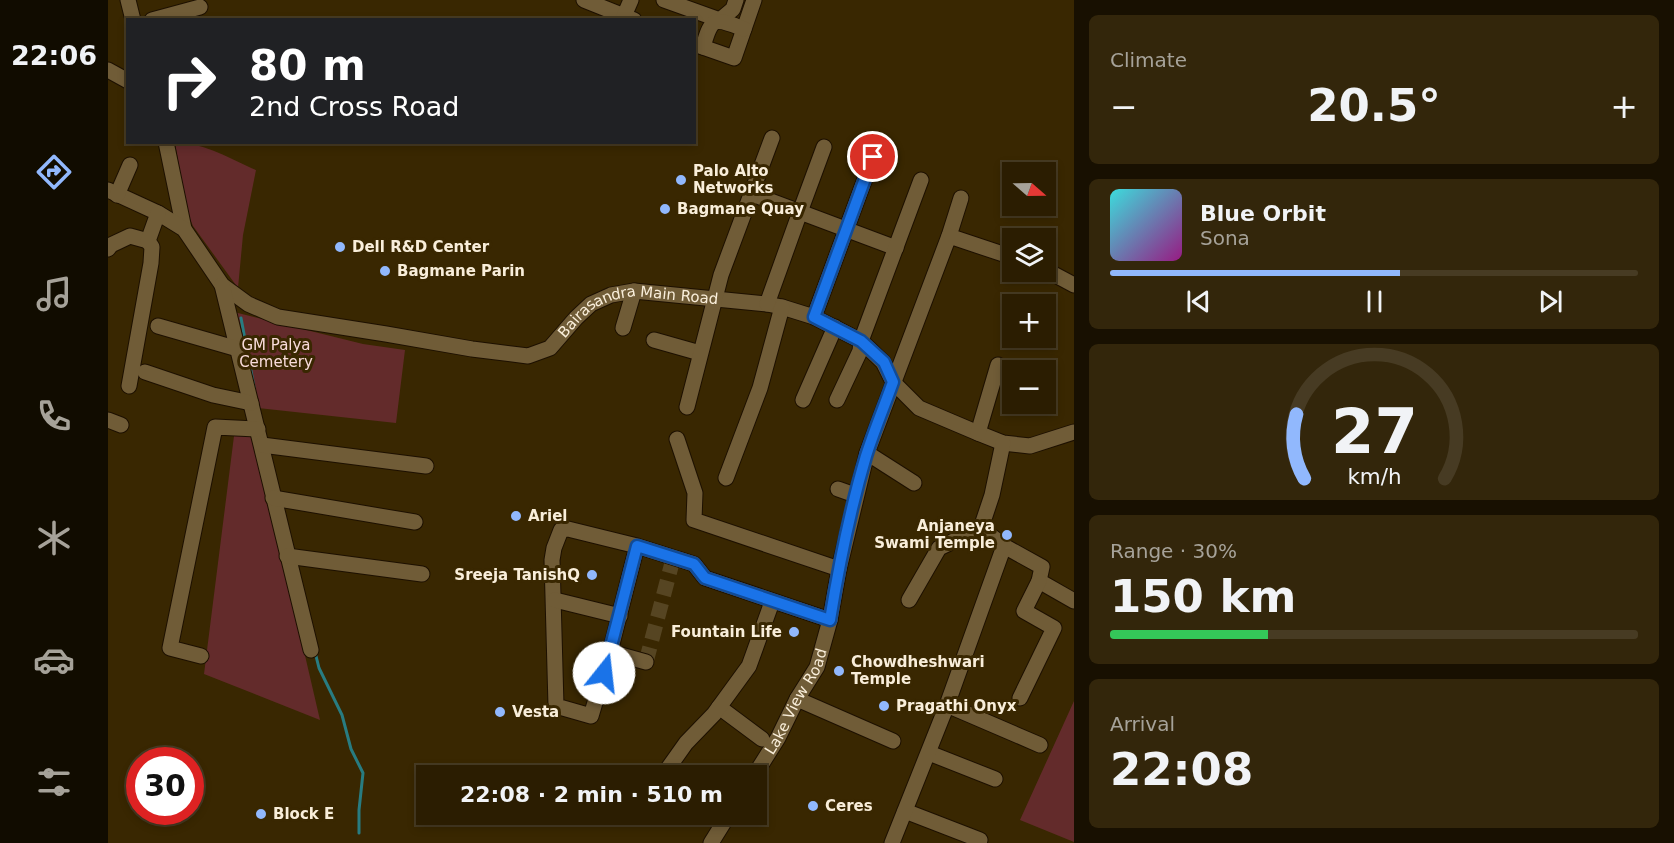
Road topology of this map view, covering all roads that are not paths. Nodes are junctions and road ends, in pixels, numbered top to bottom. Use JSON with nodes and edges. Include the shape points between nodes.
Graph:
{"nodes":[{"id":1,"x":128,"y":0,"type":"edge"},
{"id":2,"x":584,"y":0,"type":"edge"},
{"id":3,"x":631,"y":0,"type":"edge"},
{"id":4,"x":664,"y":0,"type":"edge"},
{"id":5,"x":736,"y":0,"type":"edge"},
{"id":6,"x":754,"y":0,"type":"edge"},
{"id":7,"x":200,"y":7,"type":"dead end"},
{"id":8,"x":132,"y":18,"type":"edge"},
{"id":9,"x":159,"y":18,"type":"edge"},
{"id":10,"x":629,"y":18,"type":"edge"},
{"id":11,"x":720,"y":20,"type":"junction"},
{"id":12,"x":744,"y":29,"type":"junction"},
{"id":13,"x":699,"y":45,"type":"edge"},
{"id":14,"x":108,"y":70,"type":"edge"},
{"id":15,"x":126,"y":80,"type":"edge"},
{"id":16,"x":772,"y":138,"type":"dead end"},
{"id":17,"x":166,"y":144,"type":"edge"},
{"id":18,"x":824,"y":147,"type":"dead end"},
{"id":19,"x":873,"y":157,"type":"dead end"},
{"id":20,"x":130,"y":165,"type":"dead end"},
{"id":21,"x":921,"y":180,"type":"dead end"},
{"id":22,"x":112,"y":193,"type":"edge"},
{"id":23,"x":752,"y":194,"type":"junction"},
{"id":24,"x":961,"y":198,"type":"dead end"},
{"id":25,"x":800,"y":212,"type":"junction"},
{"id":26,"x":158,"y":213,"type":"junction"},
{"id":27,"x":184,"y":228,"type":"junction"},
{"id":28,"x":846,"y":230,"type":"junction"},
{"id":29,"x":949,"y":236,"type":"junction"},
{"id":30,"x":148,"y":241,"type":"junction"},
{"id":31,"x":896,"y":248,"type":"junction"},
{"id":32,"x":108,"y":249,"type":"edge"},
{"id":33,"x":1002,"y":254,"type":"edge"},
{"id":34,"x":1056,"y":275,"type":"edge"},
{"id":35,"x":222,"y":285,"type":"junction"},
{"id":36,"x":1074,"y":285,"type":"edge"},
{"id":37,"x":634,"y":291,"type":"junction"},
{"id":38,"x":715,"y":298,"type":"junction"},
{"id":39,"x":774,"y":305,"type":"junction"},
{"id":40,"x":814,"y":317,"type":"junction"},
{"id":41,"x":158,"y":326,"type":"dead end"},
{"id":42,"x":835,"y":327,"type":"junction"},
{"id":43,"x":623,"y":328,"type":"dead end"},
{"id":44,"x":654,"y":340,"type":"dead end"},
{"id":45,"x":861,"y":341,"type":"junction"},
{"id":46,"x":238,"y":349,"type":"junction"},
{"id":47,"x":700,"y":353,"type":"junction"},
{"id":48,"x":998,"y":365,"type":"dead end"},
{"id":49,"x":145,"y":372,"type":"dead end"},
{"id":50,"x":893,"y":382,"type":"junction"},
{"id":51,"x":129,"y":386,"type":"dead end"},
{"id":52,"x":803,"y":400,"type":"dead end"},
{"id":53,"x":837,"y":400,"type":"dead end"},
{"id":54,"x":251,"y":404,"type":"junction"},
{"id":55,"x":687,"y":406,"type":"dead end"},
{"id":56,"x":258,"y":429,"type":"junction"},
{"id":57,"x":1074,"y":432,"type":"edge"},
{"id":58,"x":978,"y":433,"type":"junction"},
{"id":59,"x":677,"y":439,"type":"dead end"},
{"id":60,"x":1003,"y":443,"type":"junction"},
{"id":61,"x":262,"y":445,"type":"junction"},
{"id":62,"x":867,"y":453,"type":"junction"},
{"id":63,"x":426,"y":466,"type":"dead end"},
{"id":64,"x":726,"y":478,"type":"dead end"},
{"id":65,"x":914,"y":483,"type":"dead end"},
{"id":66,"x":838,"y":489,"type":"dead end"},
{"id":67,"x":855,"y":495,"type":"junction"},
{"id":68,"x":273,"y":498,"type":"junction"},
{"id":69,"x":415,"y":522,"type":"dead end"},
{"id":70,"x":981,"y":528,"type":"junction"},
{"id":71,"x":1004,"y":546,"type":"junction"},
{"id":72,"x":286,"y":555,"type":"junction"},
{"id":73,"x":651,"y":556,"type":"junction"},
{"id":74,"x":838,"y":569,"type":"junction"},
{"id":75,"x":422,"y":574,"type":"dead end"},
{"id":76,"x":1039,"y":581,"type":"junction"},
{"id":77,"x":555,"y":600,"type":"junction"},
{"id":78,"x":909,"y":600,"type":"dead end"},
{"id":79,"x":1074,"y":601,"type":"edge"},
{"id":80,"x":772,"y":602,"type":"junction"},
{"id":81,"x":620,"y":616,"type":"junction"},
{"id":82,"x":830,"y":620,"type":"junction"},
{"id":83,"x":311,"y":650,"type":"dead end"},
{"id":84,"x":610,"y":652,"type":"junction"},
{"id":85,"x":201,"y":656,"type":"dead end"},
{"id":86,"x":646,"y":662,"type":"dead end"},
{"id":87,"x":1020,"y":698,"type":"dead end"},
{"id":88,"x":797,"y":699,"type":"junction"},
{"id":89,"x":947,"y":705,"type":"junction"},
{"id":90,"x":719,"y":707,"type":"junction"},
{"id":91,"x":762,"y":738,"type":"dead end"},
{"id":92,"x":893,"y":741,"type":"dead end"},
{"id":93,"x":1040,"y":744,"type":"dead end"},
{"id":94,"x":929,"y":753,"type":"junction"},
{"id":95,"x":670,"y":765,"type":"edge"},
{"id":96,"x":761,"y":765,"type":"edge"},
{"id":97,"x":995,"y":779,"type":"dead end"},
{"id":98,"x":904,"y":812,"type":"junction"},
{"id":99,"x":722,"y":825,"type":"edge"},
{"id":100,"x":980,"y":840,"type":"dead end"},
{"id":101,"x":711,"y":843,"type":"edge"},
{"id":102,"x":892,"y":843,"type":"edge"}],
"edges":[{"from":1,"to":8,"type":"street"},
{"from":2,"to":10,"type":"street"},
{"from":3,"to":10,"type":"street"},
{"from":4,"to":11,"type":"street"},
{"from":5,"to":11,"type":"street","via":[[733,9]]},
{"from":6,"to":12,"type":"street"},
{"from":7,"to":9,"type":"street"},
{"from":11,"to":12,"type":"street"},
{"from":11,"to":13,"type":"street","via":[[713,22]]},
{"from":12,"to":13,"type":"street","via":[[734,58]]},
{"from":14,"to":15,"type":"street"},
{"from":16,"to":23,"type":"street"},
{"from":17,"to":27,"type":"street"},
{"from":18,"to":25,"type":"street"},
{"from":19,"to":28,"type":"street"},
{"from":20,"to":22,"type":"street"},
{"from":21,"to":31,"type":"street"},
{"from":22,"to":26,"type":"street","name":"Bairasandra Main Road"},
{"from":23,"to":25,"type":"street"},
{"from":23,"to":38,"type":"street"},
{"from":24,"to":29,"type":"street","name":"Lake View Road"},
{"from":25,"to":28,"type":"street"},
{"from":25,"to":39,"type":"street"},
{"from":26,"to":27,"type":"street","name":"Bairasandra Main Road"},
{"from":26,"to":30,"type":"street"},
{"from":27,"to":35,"type":"street","name":"Bairasandra Main Road"},
{"from":28,"to":31,"type":"street"},
{"from":28,"to":40,"type":"street"},
{"from":29,"to":33,"type":"street"},
{"from":29,"to":50,"type":"street","name":"Lake View Road"},
{"from":30,"to":32,"type":"street","via":[[130,236]]},
{"from":30,"to":51,"type":"street","via":[[152,247],[150,263]]},
{"from":31,"to":45,"type":"street"},
{"from":34,"to":36,"type":"street"},
{"from":35,"to":37,"type":"street","name":"Bairasandra Main Road","via":[[248,304],[278,317],[528,356],[550,348],[591,304]]},
{"from":35,"to":46,"type":"street"},
{"from":37,"to":38,"type":"street","name":"Bairasandra Main Road"},
{"from":37,"to":43,"type":"street"},
{"from":38,"to":39,"type":"street","name":"Bairasandra Main Road"},
{"from":38,"to":47,"type":"street"},
{"from":39,"to":40,"type":"street","name":"Bairasandra Main Road"},
{"from":39,"to":64,"type":"street","via":[[760,388]]},
{"from":40,"to":42,"type":"street","name":"Bairasandra Main Road"},
{"from":41,"to":46,"type":"street"},
{"from":42,"to":45,"type":"street","name":"Bairasandra Main Road"},
{"from":42,"to":52,"type":"street"},
{"from":44,"to":47,"type":"street"},
{"from":45,"to":50,"type":"street","name":"Bairasandra Main Road","via":[[884,362]]},
{"from":45,"to":53,"type":"street"},
{"from":46,"to":54,"type":"street"},
{"from":47,"to":55,"type":"street"},
{"from":48,"to":58,"type":"street"},
{"from":49,"to":54,"type":"street"},
{"from":50,"to":58,"type":"street","name":"Bairasandra Main Road","via":[[919,408]]},
{"from":50,"to":62,"type":"street","name":"Lake View Road"},
{"from":54,"to":56,"type":"street"},
{"from":56,"to":61,"type":"street"},
{"from":56,"to":85,"type":"street","via":[[215,427],[170,648]]},
{"from":57,"to":60,"type":"street","name":"Bairasandra Main Road","via":[[1030,446]]},
{"from":58,"to":60,"type":"street","name":"Bairasandra Main Road"},
{"from":59,"to":74,"type":"street","via":[[695,494],[694,520]]},
{"from":60,"to":70,"type":"street"},
{"from":61,"to":63,"type":"street"},
{"from":61,"to":68,"type":"street"},
{"from":62,"to":65,"type":"street"},
{"from":62,"to":67,"type":"street","name":"Lake View Road"},
{"from":66,"to":67,"type":"street"},
{"from":67,"to":74,"type":"street","name":"Lake View Road"},
{"from":68,"to":69,"type":"street"},
{"from":68,"to":72,"type":"street"},
{"from":70,"to":71,"type":"street"},
{"from":70,"to":78,"type":"street","via":[[939,548]]},
{"from":71,"to":76,"type":"street","via":[[1042,567]]},
{"from":71,"to":89,"type":"street"},
{"from":72,"to":75,"type":"street"},
{"from":72,"to":83,"type":"street"},
{"from":73,"to":77,"type":"street","via":[[561,530],[552,560]]},
{"from":73,"to":80,"type":"street","via":[[694,564],[705,578]]},
{"from":73,"to":81,"type":"street"},
{"from":74,"to":82,"type":"street","name":"Lake View Road"},
{"from":76,"to":79,"type":"street"},
{"from":76,"to":87,"type":"street","via":[[1024,611],[1054,628]]},
{"from":77,"to":81,"type":"street"},
{"from":77,"to":84,"type":"street","via":[[556,706],[591,716]]},
{"from":80,"to":82,"type":"street"},
{"from":80,"to":90,"type":"street","via":[[749,666]]},
{"from":81,"to":84,"type":"street"},
{"from":82,"to":88,"type":"street","name":"Lake View Road","via":[[817,667]]},
{"from":84,"to":86,"type":"street"},
{"from":88,"to":92,"type":"street"},
{"from":88,"to":96,"type":"street","name":"Lake View Road"},
{"from":89,"to":93,"type":"street"},
{"from":89,"to":94,"type":"street"},
{"from":90,"to":91,"type":"street"},
{"from":90,"to":95,"type":"street"},
{"from":94,"to":97,"type":"street"},
{"from":94,"to":98,"type":"street"},
{"from":98,"to":100,"type":"street"},
{"from":98,"to":102,"type":"street"},
{"from":99,"to":101,"type":"street"}]}
